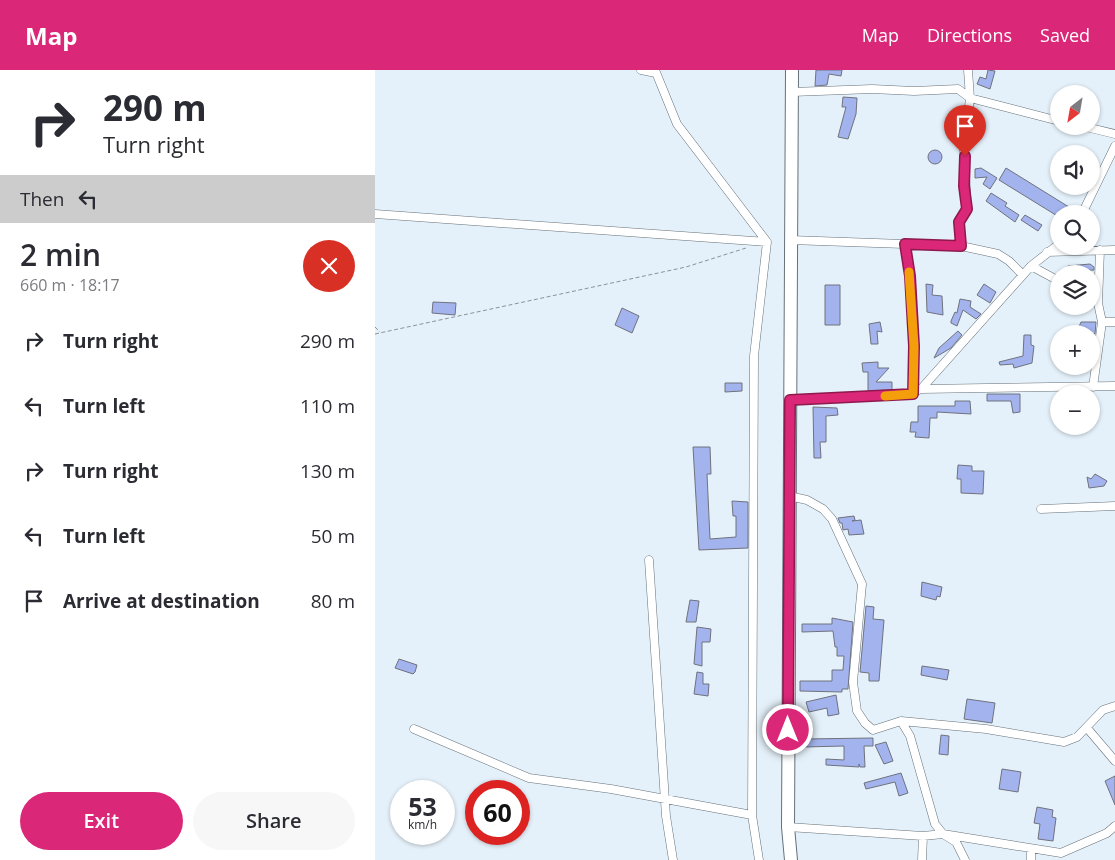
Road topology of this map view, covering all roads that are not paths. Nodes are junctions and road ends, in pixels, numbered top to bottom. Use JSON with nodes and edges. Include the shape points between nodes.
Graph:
{"nodes":[{"id":1,"x":641,"y":70,"type":"edge"},
{"id":2,"x":792,"y":70,"type":"edge"},
{"id":3,"x":968,"y":70,"type":"edge"},
{"id":4,"x":655,"y":71,"type":"edge"},
{"id":5,"x":792,"y":92,"type":"junction"},
{"id":6,"x":970,"y":98,"type":"junction"},
{"id":7,"x":1050,"y":119,"type":"edge"},
{"id":8,"x":1100,"y":130,"type":"edge"},
{"id":9,"x":1115,"y":134,"type":"edge"},
{"id":10,"x":1115,"y":146,"type":"edge"},
{"id":11,"x":1086,"y":205,"type":"edge"},
{"id":12,"x":375,"y":214,"type":"edge"},
{"id":13,"x":790,"y":240,"type":"junction"},
{"id":14,"x":767,"y":242,"type":"junction"},
{"id":15,"x":905,"y":244,"type":"junction"},
{"id":16,"x":961,"y":246,"type":"junction"},
{"id":17,"x":1050,"y":250,"type":"edge"},
{"id":18,"x":1100,"y":250,"type":"edge"},
{"id":19,"x":1115,"y":250,"type":"edge"},
{"id":20,"x":1047,"y":252,"type":"junction"},
{"id":21,"x":1050,"y":252,"type":"edge"},
{"id":22,"x":1031,"y":266,"type":"junction"},
{"id":23,"x":1023,"y":275,"type":"junction"},
{"id":24,"x":1050,"y":276,"type":"edge"},
{"id":25,"x":1100,"y":315,"type":"edge"},
{"id":26,"x":1102,"y":322,"type":"junction"},
{"id":27,"x":1115,"y":322,"type":"edge"},
{"id":28,"x":1093,"y":385,"type":"edge"},
{"id":29,"x":1115,"y":386,"type":"edge"},
{"id":30,"x":1100,"y":387,"type":"edge"},
{"id":31,"x":1050,"y":388,"type":"edge"},
{"id":32,"x":921,"y":389,"type":"junction"},
{"id":33,"x":913,"y":394,"type":"junction"},
{"id":34,"x":790,"y":400,"type":"junction"},
{"id":35,"x":789,"y":496,"type":"junction"},
{"id":36,"x":1115,"y":506,"type":"edge"},
{"id":37,"x":1041,"y":509,"type":"dead end"},
{"id":38,"x":649,"y":560,"type":"dead end"},
{"id":39,"x":1115,"y":706,"type":"edge"},
{"id":40,"x":901,"y":721,"type":"junction"},
{"id":41,"x":1087,"y":728,"type":"junction"},
{"id":42,"x":414,"y":729,"type":"dead end"},
{"id":43,"x":1115,"y":760,"type":"edge"},
{"id":44,"x":665,"y":799,"type":"junction"},
{"id":45,"x":752,"y":815,"type":"junction"},
{"id":46,"x":1115,"y":826,"type":"edge"},
{"id":47,"x":788,"y":827,"type":"junction"},
{"id":48,"x":943,"y":834,"type":"junction"},
{"id":49,"x":923,"y":836,"type":"junction"},
{"id":50,"x":1031,"y":849,"type":"junction"},
{"id":51,"x":673,"y":860,"type":"edge"},
{"id":52,"x":759,"y":860,"type":"edge"},
{"id":53,"x":791,"y":860,"type":"edge"},
{"id":54,"x":922,"y":860,"type":"edge"},
{"id":55,"x":965,"y":860,"type":"edge"},
{"id":56,"x":1031,"y":860,"type":"edge"}],
"edges":[{"from":1,"to":4,"type":"street"},
{"from":2,"to":5,"type":"main road"},
{"from":3,"to":6,"type":"street"},
{"from":4,"to":14,"type":"street","via":[[677,124]]},
{"from":5,"to":6,"type":"street","via":[[958,89]]},
{"from":5,"to":13,"type":"main road"},
{"from":6,"to":7,"type":"street"},
{"from":6,"to":16,"type":"street","via":[[964,150],[967,209],[959,222]]},
{"from":8,"to":9,"type":"street"},
{"from":10,"to":11,"type":"street"},
{"from":12,"to":14,"type":"street"},
{"from":13,"to":15,"type":"street"},
{"from":13,"to":34,"type":"main road"},
{"from":14,"to":45,"type":"street","via":[[754,356]]},
{"from":15,"to":16,"type":"street"},
{"from":15,"to":33,"type":"street","via":[[914,346]]},
{"from":16,"to":23,"type":"street","via":[[997,254]]},
{"from":17,"to":20,"type":"street"},
{"from":18,"to":19,"type":"street"},
{"from":20,"to":21,"type":"street"},
{"from":20,"to":22,"type":"street"},
{"from":22,"to":23,"type":"street"},
{"from":22,"to":24,"type":"street"},
{"from":23,"to":32,"type":"street"},
{"from":25,"to":26,"type":"street"},
{"from":26,"to":27,"type":"street"},
{"from":26,"to":28,"type":"street"},
{"from":29,"to":30,"type":"street"},
{"from":31,"to":32,"type":"street"},
{"from":32,"to":33,"type":"street"},
{"from":33,"to":34,"type":"street"},
{"from":34,"to":35,"type":"main road"},
{"from":35,"to":40,"type":"street","via":[[807,500],[833,519],[862,584],[853,682],[857,711],[873,730]]},
{"from":35,"to":47,"type":"main road"},
{"from":36,"to":37,"type":"street"},
{"from":38,"to":44,"type":"street"},
{"from":39,"to":41,"type":"street","via":[[1103,710]]},
{"from":40,"to":41,"type":"street","via":[[986,729],[1064,742]]},
{"from":40,"to":48,"type":"street","via":[[910,736],[935,824]]},
{"from":41,"to":43,"type":"street"},
{"from":42,"to":44,"type":"street","via":[[529,778]]},
{"from":44,"to":45,"type":"street"},
{"from":44,"to":51,"type":"street"},
{"from":45,"to":52,"type":"street"},
{"from":46,"to":50,"type":"street","via":[[1107,833],[1061,853]]},
{"from":47,"to":49,"type":"street"},
{"from":47,"to":53,"type":"main road"},
{"from":48,"to":49,"type":"street"},
{"from":48,"to":50,"type":"street"},
{"from":48,"to":55,"type":"street","via":[[956,842]]},
{"from":49,"to":54,"type":"street"},
{"from":50,"to":56,"type":"street"}]}
